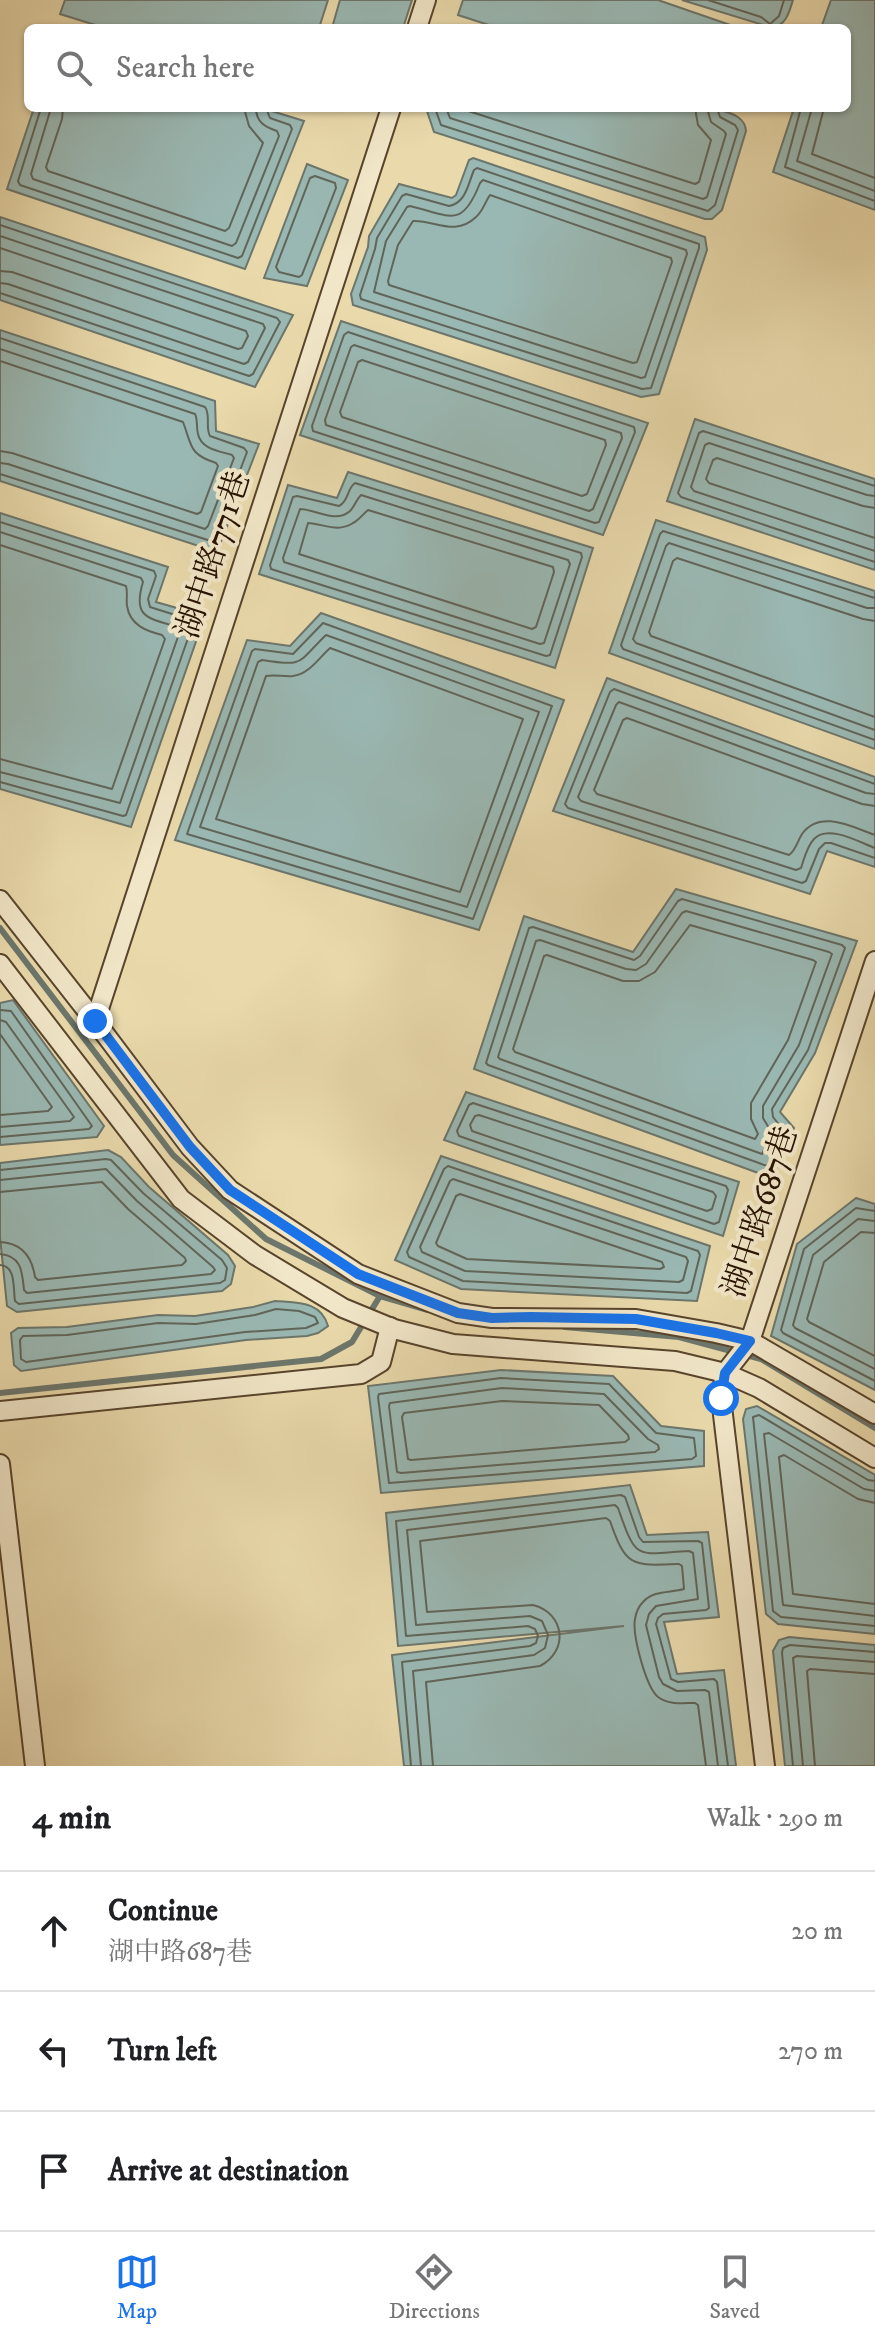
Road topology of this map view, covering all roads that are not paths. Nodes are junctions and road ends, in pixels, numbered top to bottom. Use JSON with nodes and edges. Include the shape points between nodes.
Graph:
{"nodes":[{"id":1,"x":426,"y":0,"type":"edge"},
{"id":2,"x":418,"y":24,"type":"edge"},
{"id":3,"x":390,"y":112,"type":"edge"},
{"id":4,"x":0,"y":900,"type":"edge"},
{"id":5,"x":875,"y":961,"type":"edge"},
{"id":6,"x":0,"y":964,"type":"edge"},
{"id":7,"x":95,"y":1021,"type":"junction"},
{"id":8,"x":390,"y":1327,"type":"junction"},
{"id":9,"x":750,"y":1341,"type":"junction"},
{"id":10,"x":725,"y":1373,"type":"junction"},
{"id":11,"x":0,"y":1411,"type":"edge"},
{"id":12,"x":875,"y":1414,"type":"edge"},
{"id":13,"x":875,"y":1458,"type":"edge"},
{"id":14,"x":0,"y":1464,"type":"edge"},
{"id":15,"x":35,"y":1766,"type":"edge"},
{"id":16,"x":765,"y":1766,"type":"edge"}],
"edges":[{"from":1,"to":2,"type":"street"},
{"from":3,"to":7,"type":"street","name":"湖中路771巷"},
{"from":4,"to":7,"type":"street"},
{"from":5,"to":9,"type":"street","name":"湖中路687巷"},
{"from":6,"to":8,"type":"street","via":[[181,1199],[255,1255],[343,1308]]},
{"from":7,"to":9,"type":"street","via":[[190,1147],[230,1190],[358,1274],[458,1313],[636,1319]]},
{"from":8,"to":10,"type":"street","via":[[453,1344],[675,1361]]},
{"from":8,"to":11,"type":"street","via":[[381,1362],[361,1374]]},
{"from":9,"to":10,"type":"street","name":"湖中路687巷"},
{"from":9,"to":12,"type":"street"},
{"from":10,"to":13,"type":"street"},
{"from":10,"to":16,"type":"street","via":[[721,1398]]},
{"from":14,"to":15,"type":"street"}]}
